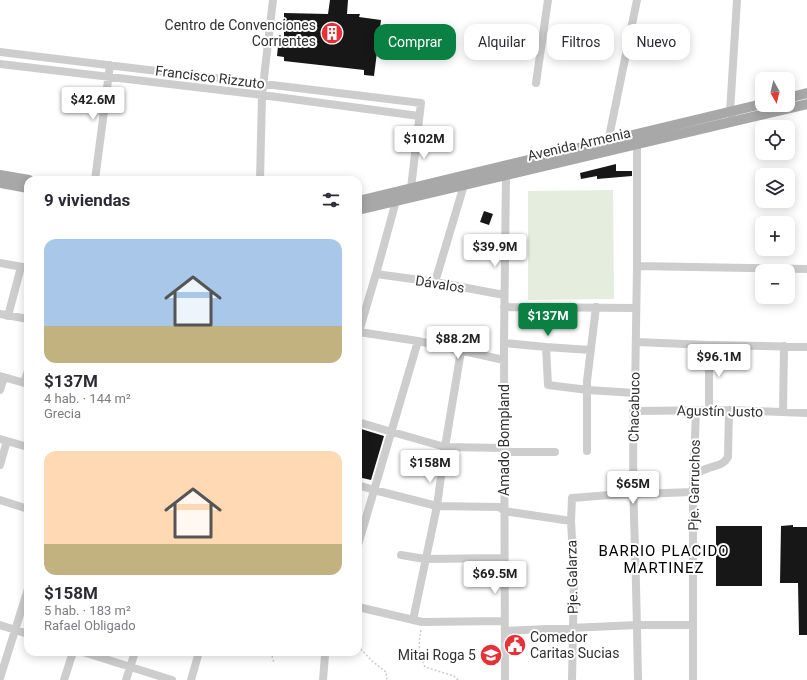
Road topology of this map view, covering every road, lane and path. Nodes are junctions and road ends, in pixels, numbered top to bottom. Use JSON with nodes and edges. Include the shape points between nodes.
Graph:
{"nodes":[{"id":1,"x":273,"y":0,"type":"edge"},
{"id":2,"x":548,"y":0,"type":"edge"},
{"id":3,"x":637,"y":0,"type":"edge"},
{"id":4,"x":737,"y":0,"type":"edge"},
{"id":5,"x":0,"y":52,"type":"edge"},
{"id":6,"x":0,"y":64,"type":"edge"},
{"id":7,"x":110,"y":65,"type":"junction"},
{"id":8,"x":109,"y":77,"type":"junction"},
{"id":9,"x":263,"y":83,"type":"junction"},
{"id":10,"x":536,"y":83,"type":"dead end"},
{"id":11,"x":807,"y":94,"type":"edge"},
{"id":12,"x":262,"y":95,"type":"junction"},
{"id":13,"x":795,"y":97,"type":"edge"},
{"id":14,"x":807,"y":104,"type":"edge"},
{"id":15,"x":755,"y":107,"type":"edge"},
{"id":16,"x":419,"y":116,"type":"junction"},
{"id":17,"x":732,"y":117,"type":"junction"},
{"id":18,"x":636,"y":140,"type":"junction"},
{"id":19,"x":609,"y":146,"type":"junction"},
{"id":20,"x":505,"y":171,"type":"junction"},
{"id":21,"x":0,"y":175,"type":"edge"},
{"id":22,"x":96,"y":176,"type":"edge"},
{"id":23,"x":260,"y":176,"type":"edge"},
{"id":24,"x":24,"y":179,"type":"edge"},
{"id":25,"x":462,"y":181,"type":"junction"},
{"id":26,"x":0,"y":183,"type":"edge"},
{"id":27,"x":24,"y":187,"type":"edge"},
{"id":28,"x":411,"y":188,"type":"junction"},
{"id":29,"x":362,"y":199,"type":"edge"},
{"id":30,"x":396,"y":201,"type":"junction"},
{"id":31,"x":362,"y":209,"type":"edge"},
{"id":32,"x":0,"y":263,"type":"edge"},
{"id":33,"x":637,"y":266,"type":"junction"},
{"id":34,"x":24,"y":267,"type":"edge"},
{"id":35,"x":24,"y":269,"type":"edge"},
{"id":36,"x":807,"y":269,"type":"edge"},
{"id":37,"x":376,"y":274,"type":"junction"},
{"id":38,"x":435,"y":282,"type":"junction"},
{"id":39,"x":504,"y":295,"type":"junction"},
{"id":40,"x":504,"y":307,"type":"junction"},
{"id":41,"x":596,"y":307,"type":"junction"},
{"id":42,"x":636,"y":308,"type":"junction"},
{"id":43,"x":4,"y":315,"type":"edge"},
{"id":44,"x":24,"y":318,"type":"edge"},
{"id":45,"x":362,"y":321,"type":"edge"},
{"id":46,"x":362,"y":334,"type":"edge"},
{"id":47,"x":418,"y":341,"type":"junction"},
{"id":48,"x":636,"y":342,"type":"junction"},
{"id":49,"x":504,"y":343,"type":"junction"},
{"id":50,"x":708,"y":345,"type":"junction"},
{"id":51,"x":784,"y":346,"type":"junction"},
{"id":52,"x":546,"y":347,"type":"junction"},
{"id":53,"x":807,"y":347,"type":"edge"},
{"id":54,"x":590,"y":350,"type":"junction"},
{"id":55,"x":460,"y":351,"type":"junction"},
{"id":56,"x":504,"y":360,"type":"junction"},
{"id":57,"x":2,"y":376,"type":"edge"},
{"id":58,"x":24,"y":382,"type":"edge"},
{"id":59,"x":0,"y":390,"type":"edge"},
{"id":60,"x":588,"y":390,"type":"junction"},
{"id":61,"x":635,"y":393,"type":"junction"},
{"id":62,"x":696,"y":410,"type":"junction"},
{"id":63,"x":729,"y":410,"type":"junction"},
{"id":64,"x":633,"y":411,"type":"junction"},
{"id":65,"x":709,"y":411,"type":"junction"},
{"id":66,"x":783,"y":412,"type":"junction"},
{"id":67,"x":807,"y":413,"type":"edge"},
{"id":68,"x":362,"y":423,"type":"edge"},
{"id":69,"x":392,"y":432,"type":"junction"},
{"id":70,"x":3,"y":440,"type":"edge"},
{"id":71,"x":24,"y":446,"type":"edge"},
{"id":72,"x":445,"y":447,"type":"junction"},
{"id":73,"x":504,"y":450,"type":"junction"},
{"id":74,"x":587,"y":451,"type":"dead end"},
{"id":75,"x":556,"y":452,"type":"dead end"},
{"id":76,"x":0,"y":466,"type":"edge"},
{"id":77,"x":694,"y":475,"type":"junction"},
{"id":78,"x":362,"y":486,"type":"edge"},
{"id":79,"x":374,"y":490,"type":"junction"},
{"id":80,"x":693,"y":492,"type":"junction"},
{"id":81,"x":634,"y":494,"type":"junction"},
{"id":82,"x":0,"y":500,"type":"edge"},
{"id":83,"x":437,"y":506,"type":"junction"},
{"id":84,"x":24,"y":508,"type":"edge"},
{"id":85,"x":504,"y":510,"type":"junction"},
{"id":86,"x":571,"y":521,"type":"junction"},
{"id":87,"x":362,"y":531,"type":"edge"},
{"id":88,"x":401,"y":555,"type":"dead end"},
{"id":89,"x":504,"y":558,"type":"junction"},
{"id":90,"x":426,"y":559,"type":"junction"},
{"id":91,"x":24,"y":602,"type":"edge"},
{"id":92,"x":362,"y":608,"type":"edge"},
{"id":93,"x":413,"y":620,"type":"junction"},
{"id":94,"x":505,"y":621,"type":"junction"},
{"id":95,"x":422,"y":622,"type":"junction"},
{"id":96,"x":0,"y":625,"type":"edge"},
{"id":97,"x":637,"y":625,"type":"junction"},
{"id":98,"x":692,"y":625,"type":"junction"},
{"id":99,"x":573,"y":628,"type":"junction"},
{"id":100,"x":15,"y":630,"type":"junction"},
{"id":101,"x":505,"y":631,"type":"junction"},
{"id":102,"x":24,"y":633,"type":"edge"},
{"id":103,"x":362,"y":650,"type":"edge"},
{"id":104,"x":72,"y":656,"type":"edge"},
{"id":105,"x":96,"y":656,"type":"edge"},
{"id":106,"x":134,"y":656,"type":"edge"},
{"id":107,"x":198,"y":656,"type":"edge"},
{"id":108,"x":272,"y":656,"type":"edge"},
{"id":109,"x":326,"y":656,"type":"edge"},
{"id":110,"x":274,"y":663,"type":"dead end"},
{"id":111,"x":130,"y":667,"type":"junction"},
{"id":112,"x":0,"y":678,"type":"edge"},
{"id":113,"x":64,"y":680,"type":"edge"},
{"id":114,"x":126,"y":680,"type":"edge"},
{"id":115,"x":172,"y":680,"type":"edge"},
{"id":116,"x":192,"y":680,"type":"edge"},
{"id":117,"x":323,"y":680,"type":"edge"},
{"id":118,"x":387,"y":680,"type":"edge"},
{"id":119,"x":458,"y":680,"type":"edge"},
{"id":120,"x":505,"y":680,"type":"edge"},
{"id":121,"x":572,"y":680,"type":"edge"},
{"id":122,"x":638,"y":680,"type":"edge"},
{"id":123,"x":693,"y":680,"type":"edge"}],
"edges":[{"from":1,"to":9,"type":"street"},
{"from":2,"to":10,"type":"street"},
{"from":3,"to":19,"type":"street"},
{"from":4,"to":17,"type":"street"},
{"from":5,"to":7,"type":"street","name":"Francisco Rizzuto"},
{"from":6,"to":8,"type":"street","name":"Francisco Rizzuto"},
{"from":7,"to":8,"type":"street"},
{"from":7,"to":9,"type":"street","name":"Francisco Rizzuto"},
{"from":8,"to":12,"type":"street","name":"Francisco Rizzuto"},
{"from":8,"to":22,"type":"street"},
{"from":9,"to":12,"type":"street"},
{"from":9,"to":16,"type":"street","name":"Francisco Rizzuto","via":[[421,103]]},
{"from":11,"to":13,"type":"main road"},
{"from":12,"to":16,"type":"street","name":"Francisco Rizzuto"},
{"from":12,"to":23,"type":"street"},
{"from":14,"to":17,"type":"main road","name":"Avenida Armenia"},
{"from":15,"to":17,"type":"main road","name":"Avenida Armenia"},
{"from":16,"to":28,"type":"street"},
{"from":17,"to":18,"type":"main road","name":"Avenida Armenia"},
{"from":18,"to":19,"type":"main road","name":"Avenida Armenia"},
{"from":18,"to":33,"type":"street","name":"Chacabuco"},
{"from":19,"to":20,"type":"main road","name":"Avenida Armenia"},
{"from":20,"to":25,"type":"main road","name":"Avenida Armenia"},
{"from":20,"to":39,"type":"street","name":"Amado Bompland"},
{"from":21,"to":24,"type":"main road"},
{"from":25,"to":28,"type":"main road","name":"Avenida Armenia"},
{"from":25,"to":30,"type":"main road","name":"Avenida Armenia"},
{"from":25,"to":38,"type":"street"},
{"from":26,"to":27,"type":"main road"},
{"from":28,"to":29,"type":"main road","name":"Avenida Armenia"},
{"from":28,"to":30,"type":"street"},
{"from":30,"to":31,"type":"main road","name":"Avenida Armenia"},
{"from":30,"to":37,"type":"street"},
{"from":32,"to":34,"type":"street"},
{"from":33,"to":36,"type":"street"},
{"from":33,"to":42,"type":"street","name":"Chacabuco"},
{"from":35,"to":43,"type":"street"},
{"from":37,"to":38,"type":"street","name":"Dávalos"},
{"from":37,"to":45,"type":"street"},
{"from":38,"to":39,"type":"street","name":"Dávalos"},
{"from":39,"to":40,"type":"street","name":"Amado Bompland"},
{"from":40,"to":41,"type":"street"},
{"from":40,"to":49,"type":"street","name":"Amado Bompland"},
{"from":41,"to":42,"type":"street"},
{"from":41,"to":54,"type":"street"},
{"from":42,"to":48,"type":"street","name":"Chacabuco"},
{"from":43,"to":44,"type":"street"},
{"from":46,"to":47,"type":"street"},
{"from":47,"to":55,"type":"street"},
{"from":47,"to":69,"type":"street"},
{"from":48,"to":50,"type":"street"},
{"from":48,"to":61,"type":"street","name":"Chacabuco"},
{"from":49,"to":52,"type":"street"},
{"from":49,"to":56,"type":"street","name":"Amado Bompland"},
{"from":50,"to":51,"type":"street"},
{"from":50,"to":65,"type":"street"},
{"from":51,"to":53,"type":"street"},
{"from":51,"to":66,"type":"street"},
{"from":52,"to":54,"type":"street"},
{"from":52,"to":60,"type":"street","via":[[548,385]]},
{"from":54,"to":60,"type":"street"},
{"from":55,"to":56,"type":"street"},
{"from":55,"to":72,"type":"street"},
{"from":56,"to":73,"type":"street","name":"Amado Bompland"},
{"from":57,"to":58,"type":"street"},
{"from":57,"to":59,"type":"street"},
{"from":60,"to":61,"type":"street"},
{"from":60,"to":74,"type":"street"},
{"from":61,"to":64,"type":"street","name":"Chacabuco"},
{"from":62,"to":64,"type":"street","name":"Agustín Justo"},
{"from":62,"to":65,"type":"street","name":"Agustín Justo"},
{"from":62,"to":77,"type":"street","name":"Pje. Garruchos"},
{"from":63,"to":65,"type":"street","name":"Agustín Justo"},
{"from":63,"to":66,"type":"street","name":"Agustín Justo"},
{"from":63,"to":77,"type":"street","via":[[728,457],[725,462]]},
{"from":64,"to":81,"type":"street","name":"Chacabuco"},
{"from":66,"to":67,"type":"street","name":"Agustín Justo"},
{"from":68,"to":69,"type":"street"},
{"from":69,"to":72,"type":"street"},
{"from":69,"to":79,"type":"street"},
{"from":70,"to":71,"type":"street"},
{"from":70,"to":76,"type":"street"},
{"from":72,"to":73,"type":"street"},
{"from":72,"to":83,"type":"street"},
{"from":73,"to":75,"type":"street"},
{"from":73,"to":85,"type":"street","name":"Amado Bompland"},
{"from":77,"to":80,"type":"street","name":"Pje. Garruchos"},
{"from":78,"to":79,"type":"street"},
{"from":79,"to":83,"type":"street"},
{"from":79,"to":87,"type":"street"},
{"from":80,"to":81,"type":"street"},
{"from":80,"to":98,"type":"street","name":"Pje. Garruchos"},
{"from":81,"to":86,"type":"street","name":"Pje. Galarza","via":[[572,498]]},
{"from":81,"to":97,"type":"street","name":"Chacabuco"},
{"from":82,"to":84,"type":"street"},
{"from":83,"to":85,"type":"street","via":[[499,507]]},
{"from":83,"to":90,"type":"street"},
{"from":85,"to":86,"type":"street"},
{"from":85,"to":89,"type":"street","name":"Amado Bompland"},
{"from":86,"to":99,"type":"street","name":"Pje. Galarza"},
{"from":88,"to":90,"type":"street"},
{"from":89,"to":90,"type":"street"},
{"from":89,"to":94,"type":"street","name":"Amado Bompland"},
{"from":90,"to":93,"type":"street"},
{"from":91,"to":100,"type":"street"},
{"from":92,"to":93,"type":"street"},
{"from":93,"to":95,"type":"street"},
{"from":94,"to":95,"type":"street"},
{"from":94,"to":101,"type":"street","name":"Amado Bompland"},
{"from":95,"to":119,"type":"path","via":[[420,656],[425,667],[454,676]]},
{"from":96,"to":100,"type":"street"},
{"from":97,"to":98,"type":"street"},
{"from":97,"to":99,"type":"street"},
{"from":97,"to":122,"type":"street","name":"Chacabuco"},
{"from":98,"to":123,"type":"street","name":"Pje. Garruchos"},
{"from":99,"to":101,"type":"street"},
{"from":99,"to":121,"type":"street","name":"Pje. Galarza"},
{"from":100,"to":102,"type":"street"},
{"from":100,"to":112,"type":"street"},
{"from":101,"to":120,"type":"street","name":"Amado Bompland"},
{"from":103,"to":118,"type":"path","via":[[386,672]]},
{"from":104,"to":113,"type":"street"},
{"from":105,"to":111,"type":"street"},
{"from":106,"to":111,"type":"street"},
{"from":107,"to":116,"type":"street"},
{"from":108,"to":110,"type":"path"},
{"from":109,"to":117,"type":"street"},
{"from":111,"to":114,"type":"street"},
{"from":111,"to":115,"type":"street"}]}
